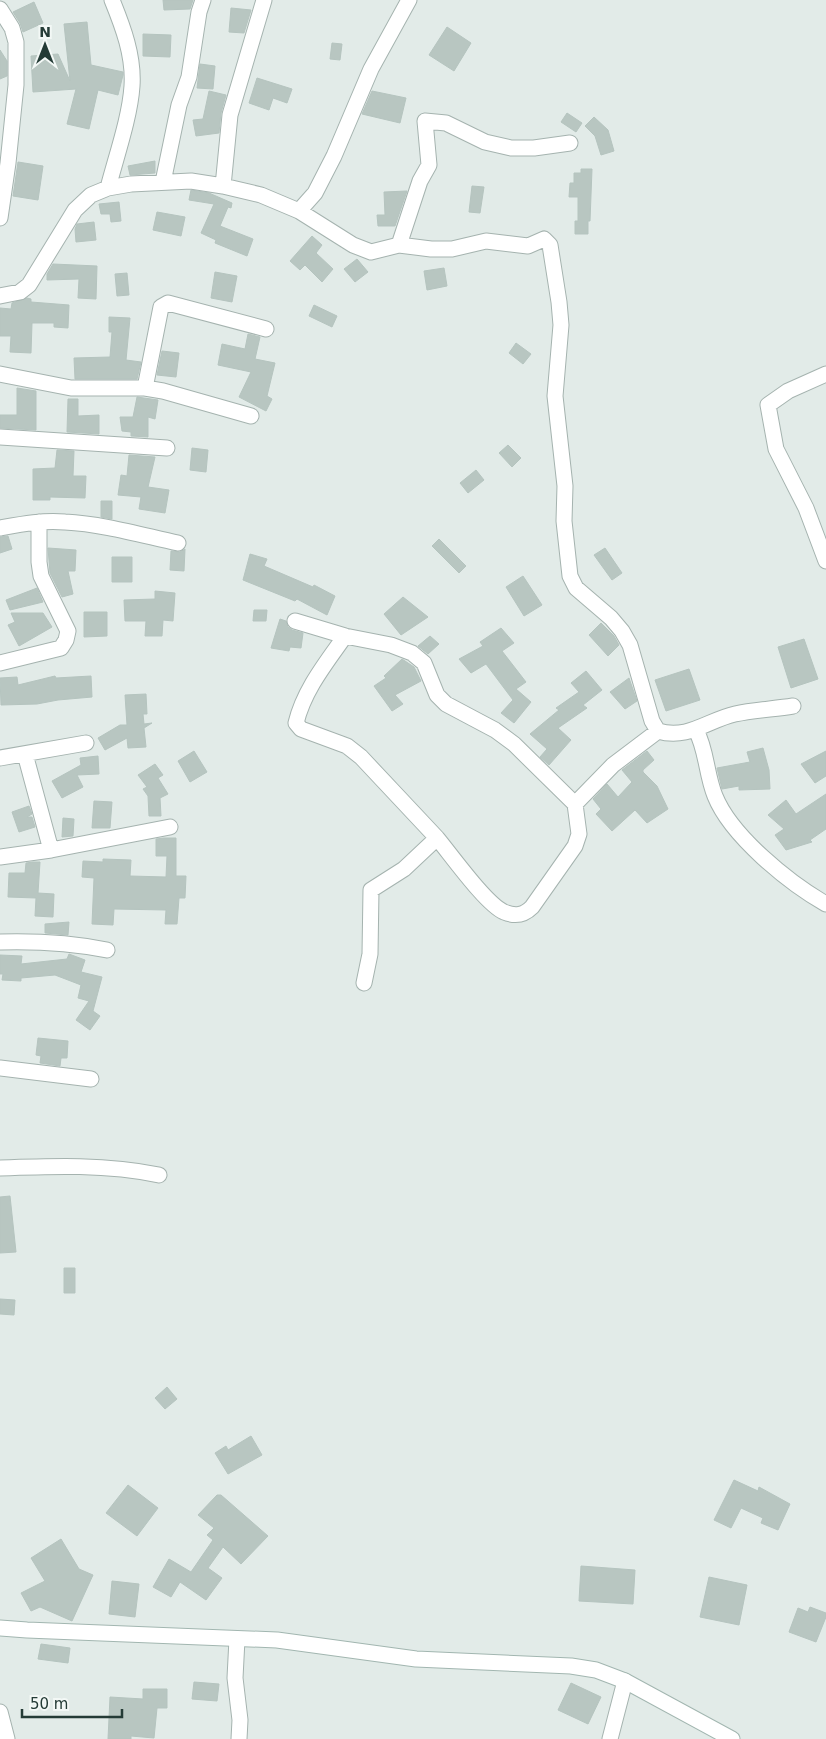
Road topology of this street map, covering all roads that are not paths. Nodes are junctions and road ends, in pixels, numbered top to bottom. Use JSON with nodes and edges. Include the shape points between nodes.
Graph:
{"nodes":[{"id":1,"x":112,"y":0,"type":"edge"},
{"id":2,"x":203,"y":0,"type":"edge"},
{"id":3,"x":264,"y":0,"type":"edge"},
{"id":4,"x":409,"y":0,"type":"edge"},
{"id":5,"x":0,"y":9,"type":"edge"},
{"id":6,"x":570,"y":143,"type":"dead end"},
{"id":7,"x":163,"y":182,"type":"junction"},
{"id":8,"x":223,"y":186,"type":"junction"},
{"id":9,"x":108,"y":188,"type":"junction"},
{"id":10,"x":299,"y":211,"type":"junction"},
{"id":11,"x":0,"y":218,"type":"edge"},
{"id":12,"x":399,"y":244,"type":"junction"},
{"id":13,"x":0,"y":296,"type":"edge"},
{"id":14,"x":266,"y":329,"type":"dead end"},
{"id":15,"x":0,"y":374,"type":"edge"},
{"id":16,"x":826,"y":374,"type":"edge"},
{"id":17,"x":145,"y":388,"type":"junction"},
{"id":18,"x":252,"y":416,"type":"dead end"},
{"id":19,"x":0,"y":438,"type":"edge"},
{"id":20,"x":167,"y":448,"type":"dead end"},
{"id":21,"x":39,"y":522,"type":"junction"},
{"id":22,"x":0,"y":528,"type":"edge"},
{"id":23,"x":178,"y":543,"type":"dead end"},
{"id":24,"x":826,"y":561,"type":"edge"},
{"id":25,"x":295,"y":621,"type":"dead end"},
{"id":26,"x":345,"y":636,"type":"junction"},
{"id":27,"x":0,"y":663,"type":"edge"},
{"id":28,"x":793,"y":706,"type":"dead end"},
{"id":29,"x":696,"y":730,"type":"junction"},
{"id":30,"x":658,"y":731,"type":"junction"},
{"id":31,"x":86,"y":743,"type":"dead end"},
{"id":32,"x":25,"y":754,"type":"junction"},
{"id":33,"x":0,"y":758,"type":"edge"},
{"id":34,"x":575,"y":804,"type":"junction"},
{"id":35,"x":170,"y":827,"type":"dead end"},
{"id":36,"x":436,"y":838,"type":"junction"},
{"id":37,"x":51,"y":850,"type":"junction"},
{"id":38,"x":0,"y":857,"type":"edge"},
{"id":39,"x":826,"y":904,"type":"edge"},
{"id":40,"x":0,"y":942,"type":"edge"},
{"id":41,"x":107,"y":950,"type":"dead end"},
{"id":42,"x":364,"y":983,"type":"dead end"},
{"id":43,"x":0,"y":1068,"type":"edge"},
{"id":44,"x":91,"y":1079,"type":"dead end"},
{"id":45,"x":0,"y":1168,"type":"edge"},
{"id":46,"x":159,"y":1175,"type":"dead end"},
{"id":47,"x":0,"y":1628,"type":"edge"},
{"id":48,"x":237,"y":1639,"type":"junction"},
{"id":49,"x":625,"y":1681,"type":"junction"},
{"id":50,"x":0,"y":1715,"type":"edge"},
{"id":51,"x":7,"y":1739,"type":"edge"},
{"id":52,"x":239,"y":1739,"type":"edge"},
{"id":53,"x":610,"y":1739,"type":"edge"},
{"id":54,"x":732,"y":1739,"type":"edge"}],
"edges":[{"from":1,"to":9,"type":"street","via":[[126,37],[132,86]]},
{"from":2,"to":7,"type":"street","via":[[189,77],[179,106]]},
{"from":3,"to":8,"type":"street","via":[[230,116]]},
{"from":4,"to":10,"type":"street","via":[[371,69],[315,193]]},
{"from":5,"to":11,"type":"street","via":[[12,28],[16,42],[16,85]]},
{"from":6,"to":12,"type":"street","via":[[511,148],[485,142],[446,123],[425,121],[429,165],[414,196]]},
{"from":7,"to":8,"type":"street","via":[[191,181]]},
{"from":7,"to":9,"type":"street"},
{"from":8,"to":10,"type":"street","via":[[261,195]]},
{"from":9,"to":13,"type":"street","via":[[91,195],[75,210],[29,285],[20,292]]},
{"from":10,"to":12,"type":"street","via":[[371,252]]},
{"from":12,"to":30,"type":"street","via":[[452,249],[486,241],[528,246],[544,239],[550,245],[561,325],[555,396],[566,486],[564,521],[570,576],[576,588],[622,630]]},
{"from":14,"to":17,"type":"street","via":[[168,303],[162,307]]},
{"from":15,"to":17,"type":"street","via":[[71,388]]},
{"from":16,"to":24,"type":"street","via":[[788,391],[768,405],[776,449],[806,508]]},
{"from":17,"to":18,"type":"street"},
{"from":19,"to":20,"type":"street"},
{"from":21,"to":22,"type":"street"},
{"from":21,"to":23,"type":"street","via":[[86,524]]},
{"from":21,"to":27,"type":"street","via":[[41,576],[68,631],[66,640],[61,648]]},
{"from":25,"to":26,"type":"street"},
{"from":26,"to":34,"type":"street","via":[[391,645],[412,653],[424,663],[437,695],[446,704],[514,744]]},
{"from":26,"to":36,"type":"street","via":[[312,683],[296,723],[301,729],[347,746],[361,757]]},
{"from":28,"to":29,"type":"street","via":[[734,714]]},
{"from":29,"to":30,"type":"street","via":[[670,735]]},
{"from":29,"to":39,"type":"street","via":[[702,741],[715,796],[732,823],[763,858]]},
{"from":30,"to":34,"type":"street","via":[[613,765]]},
{"from":31,"to":32,"type":"street"},
{"from":32,"to":33,"type":"street"},
{"from":32,"to":37,"type":"street"},
{"from":34,"to":36,"type":"street","via":[[579,834],[576,846],[524,914],[504,912],[490,902]]},
{"from":35,"to":37,"type":"street"},
{"from":36,"to":42,"type":"street","via":[[404,869],[371,890],[370,954]]},
{"from":37,"to":38,"type":"street"},
{"from":40,"to":41,"type":"street","via":[[81,945]]},
{"from":43,"to":44,"type":"street"},
{"from":45,"to":46,"type":"street","via":[[131,1169]]},
{"from":47,"to":48,"type":"street"},
{"from":48,"to":49,"type":"street","via":[[277,1640],[416,1659],[571,1666],[596,1670]]},
{"from":48,"to":52,"type":"street","via":[[234,1678],[240,1720]]},
{"from":49,"to":53,"type":"street"},
{"from":49,"to":54,"type":"street"},
{"from":50,"to":51,"type":"street"}]}
